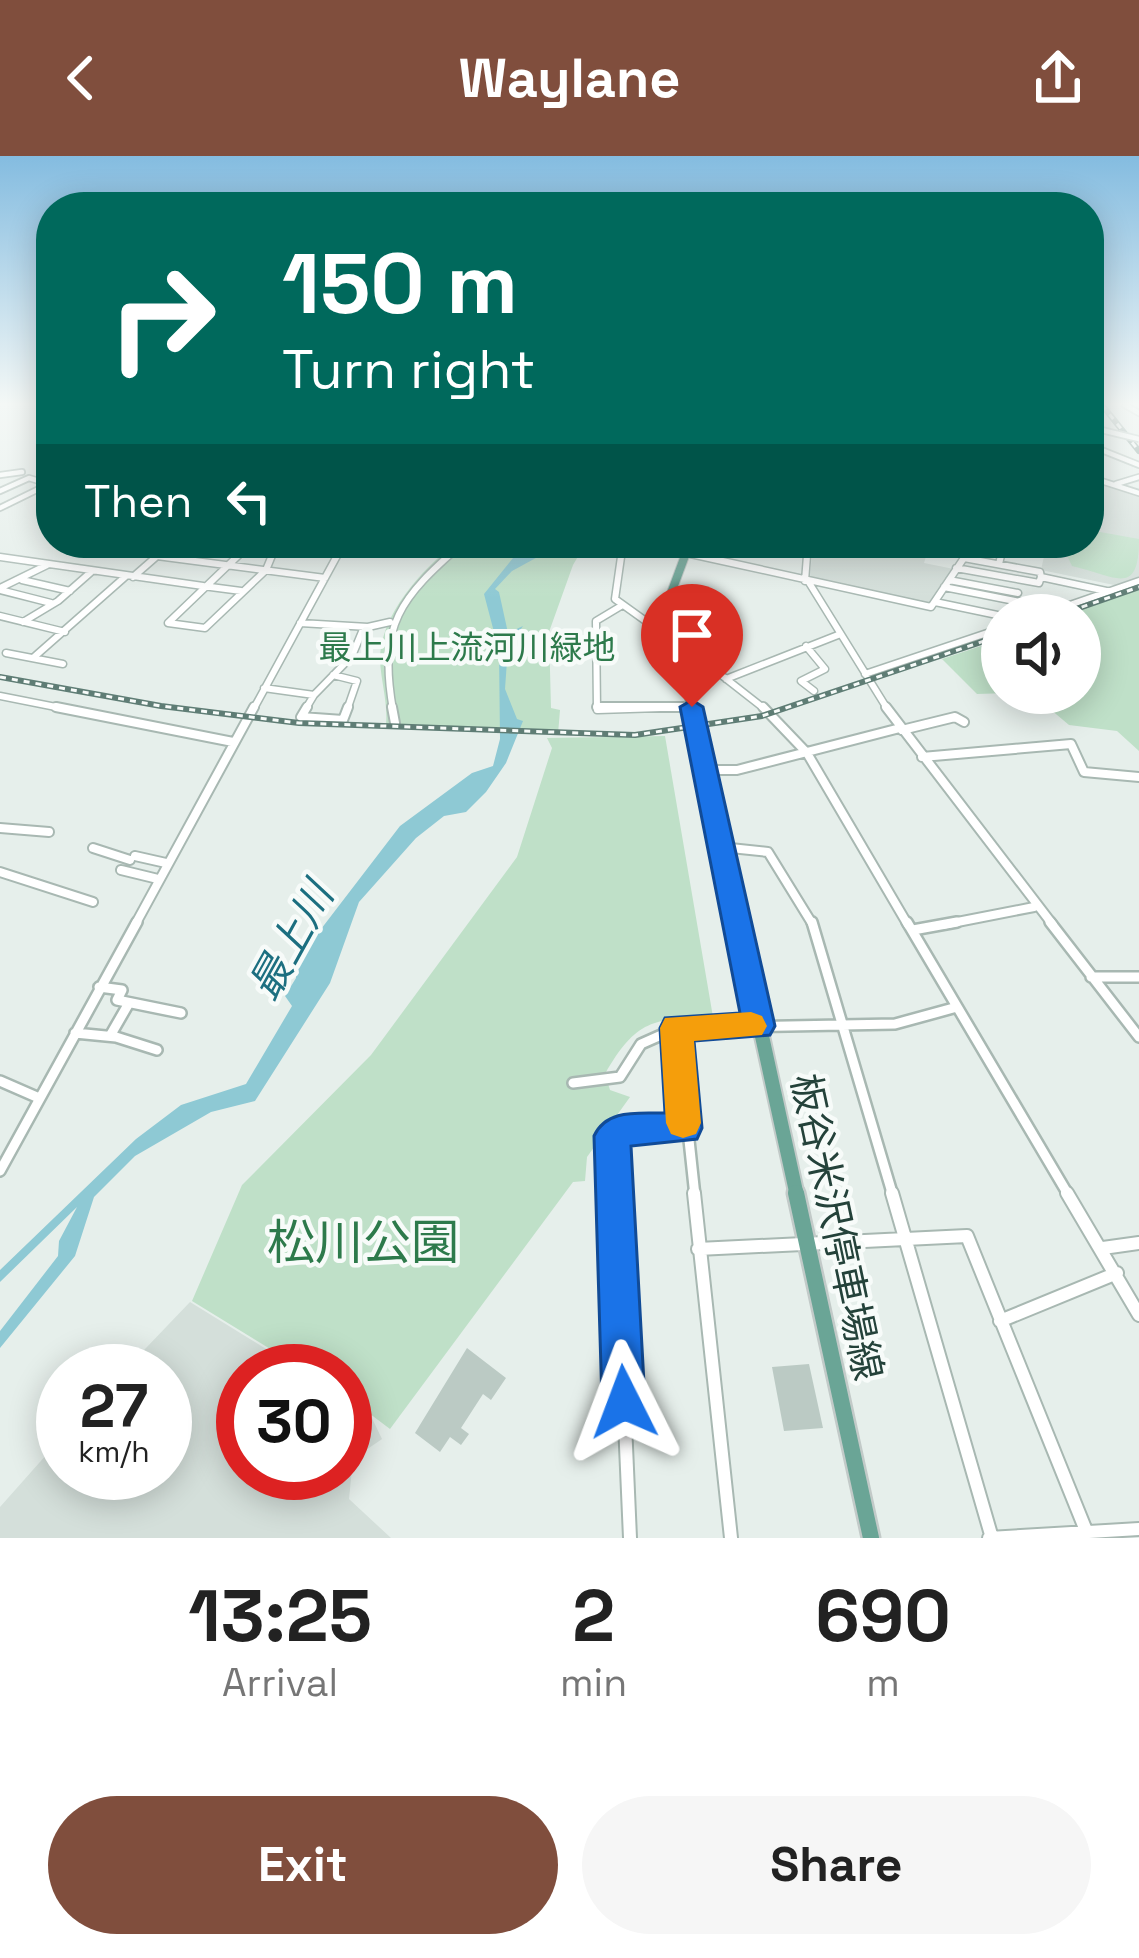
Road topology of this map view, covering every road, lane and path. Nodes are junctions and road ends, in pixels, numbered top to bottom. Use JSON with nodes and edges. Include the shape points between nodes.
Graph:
{"nodes":[{"id":1,"x":22,"y":472,"type":"dead end"},
{"id":2,"x":0,"y":475,"type":"edge"},
{"id":3,"x":1139,"y":476,"type":"edge"},
{"id":4,"x":36,"y":480,"type":"edge"},
{"id":5,"x":1104,"y":482,"type":"edge"},
{"id":6,"x":1115,"y":485,"type":"junction"},
{"id":7,"x":0,"y":491,"type":"edge"},
{"id":8,"x":36,"y":491,"type":"edge"},
{"id":9,"x":1139,"y":493,"type":"edge"},
{"id":10,"x":0,"y":508,"type":"edge"},
{"id":11,"x":0,"y":556,"type":"edge"},
{"id":12,"x":154,"y":558,"type":"edge"},
{"id":13,"x":172,"y":558,"type":"edge"},
{"id":14,"x":234,"y":558,"type":"edge"},
{"id":15,"x":271,"y":558,"type":"edge"},
{"id":16,"x":336,"y":558,"type":"edge"},
{"id":17,"x":445,"y":558,"type":"edge"},
{"id":18,"x":620,"y":558,"type":"edge"},
{"id":19,"x":684,"y":558,"type":"edge"},
{"id":20,"x":707,"y":558,"type":"edge"},
{"id":21,"x":807,"y":558,"type":"edge"},
{"id":22,"x":964,"y":558,"type":"joint"},
{"id":23,"x":1000,"y":558,"type":"edge"},
{"id":24,"x":15,"y":559,"type":"junction"},
{"id":25,"x":48,"y":564,"type":"junction"},
{"id":26,"x":999,"y":564,"type":"junction"},
{"id":27,"x":225,"y":565,"type":"junction"},
{"id":28,"x":0,"y":568,"type":"edge"},
{"id":29,"x":956,"y":568,"type":"junction"},
{"id":30,"x":266,"y":570,"type":"junction"},
{"id":31,"x":92,"y":571,"type":"junction"},
{"id":32,"x":129,"y":576,"type":"junction"},
{"id":33,"x":325,"y":578,"type":"junction"},
{"id":34,"x":1041,"y":578,"type":"junction"},
{"id":35,"x":20,"y":579,"type":"junction"},
{"id":36,"x":806,"y":581,"type":"junction"},
{"id":37,"x":1139,"y":581,"type":"edge"},
{"id":38,"x":947,"y":584,"type":"junction"},
{"id":39,"x":203,"y":586,"type":"junction"},
{"id":40,"x":0,"y":589,"type":"edge"},
{"id":41,"x":70,"y":591,"type":"junction"},
{"id":42,"x":241,"y":591,"type":"junction"},
{"id":43,"x":1018,"y":592,"type":"dead end"},
{"id":44,"x":1111,"y":592,"type":"junction"},
{"id":45,"x":988,"y":594,"type":"edge"},
{"id":46,"x":1101,"y":595,"type":"edge"},
{"id":47,"x":934,"y":602,"type":"junction"},
{"id":48,"x":53,"y":604,"type":"junction"},
{"id":49,"x":621,"y":606,"type":"junction"},
{"id":50,"x":981,"y":612,"type":"edge"},
{"id":51,"x":0,"y":616,"type":"edge"},
{"id":52,"x":23,"y":622,"type":"junction"},
{"id":53,"x":390,"y":622,"type":"junction"},
{"id":54,"x":299,"y":623,"type":"junction"},
{"id":55,"x":364,"y":627,"type":"junction"},
{"id":56,"x":65,"y":632,"type":"junction"},
{"id":57,"x":674,"y":632,"type":"junction"},
{"id":58,"x":838,"y":635,"type":"junction"},
{"id":59,"x":981,"y":635,"type":"edge"},
{"id":60,"x":806,"y":646,"type":"junction"},
{"id":61,"x":677,"y":652,"type":"junction"},
{"id":62,"x":5,"y":653,"type":"dead end"},
{"id":63,"x":33,"y":658,"type":"junction"},
{"id":64,"x":63,"y":664,"type":"dead end"},
{"id":65,"x":865,"y":674,"type":"junction"},
{"id":66,"x":333,"y":675,"type":"junction"},
{"id":67,"x":726,"y":679,"type":"junction"},
{"id":68,"x":264,"y":688,"type":"junction"},
{"id":69,"x":814,"y":691,"type":"dead end"},
{"id":70,"x":314,"y":694,"type":"junction"},
{"id":71,"x":0,"y":696,"type":"edge"},
{"id":72,"x":692,"y":707,"type":"junction"},
{"id":73,"x":964,"y":722,"type":"dead end"},
{"id":74,"x":395,"y":723,"type":"dead end"},
{"id":75,"x":901,"y":729,"type":"junction"},
{"id":76,"x":233,"y":742,"type":"junction"},
{"id":77,"x":807,"y":753,"type":"junction"},
{"id":78,"x":922,"y":757,"type":"junction"},
{"id":79,"x":704,"y":770,"type":"junction"},
{"id":80,"x":1139,"y":777,"type":"edge"},
{"id":81,"x":0,"y":828,"type":"edge"},
{"id":82,"x":49,"y":832,"type":"dead end"},
{"id":83,"x":93,"y":848,"type":"dead end"},
{"id":84,"x":722,"y":848,"type":"junction"},
{"id":85,"x":166,"y":862,"type":"junction"},
{"id":86,"x":121,"y":870,"type":"dead end"},
{"id":87,"x":0,"y":872,"type":"edge"},
{"id":88,"x":158,"y":879,"type":"junction"},
{"id":89,"x":92,"y":902,"type":"dead end"},
{"id":90,"x":1034,"y":907,"type":"junction"},
{"id":91,"x":913,"y":930,"type":"junction"},
{"id":92,"x":1089,"y":977,"type":"junction"},
{"id":93,"x":1139,"y":977,"type":"edge"},
{"id":94,"x":99,"y":987,"type":"junction"},
{"id":95,"x":129,"y":1003,"type":"junction"},
{"id":96,"x":958,"y":1006,"type":"junction"},
{"id":97,"x":181,"y":1013,"type":"dead end"},
{"id":98,"x":842,"y":1024,"type":"junction"},
{"id":99,"x":759,"y":1026,"type":"junction"},
{"id":100,"x":676,"y":1028,"type":"junction"},
{"id":101,"x":74,"y":1033,"type":"junction"},
{"id":102,"x":110,"y":1036,"type":"junction"},
{"id":103,"x":1139,"y":1037,"type":"edge"},
{"id":104,"x":158,"y":1050,"type":"dead end"},
{"id":105,"x":0,"y":1081,"type":"edge"},
{"id":106,"x":573,"y":1083,"type":"dead end"},
{"id":107,"x":39,"y":1098,"type":"junction"},
{"id":108,"x":684,"y":1128,"type":"junction"},
{"id":109,"x":0,"y":1171,"type":"edge"},
{"id":110,"x":903,"y":1240,"type":"junction"},
{"id":111,"x":1139,"y":1243,"type":"edge"},
{"id":112,"x":808,"y":1246,"type":"junction"},
{"id":113,"x":1103,"y":1248,"type":"junction"},
{"id":114,"x":698,"y":1249,"type":"junction"},
{"id":115,"x":1117,"y":1273,"type":"junction"},
{"id":116,"x":1139,"y":1315,"type":"edge"},
{"id":117,"x":1000,"y":1321,"type":"junction"},
{"id":118,"x":1139,"y":1529,"type":"edge"},
{"id":119,"x":1088,"y":1535,"type":"edge"},
{"id":120,"x":630,"y":1538,"type":"edge"},
{"id":121,"x":730,"y":1538,"type":"edge"},
{"id":122,"x":871,"y":1538,"type":"edge"},
{"id":123,"x":991,"y":1538,"type":"edge"}],
"edges":[{"from":1,"to":2,"type":"street"},
{"from":3,"to":6,"type":"street"},
{"from":4,"to":7,"type":"street"},
{"from":5,"to":6,"type":"street"},
{"from":6,"to":9,"type":"street"},
{"from":8,"to":10,"type":"street"},
{"from":11,"to":24,"type":"street"},
{"from":12,"to":32,"type":"street"},
{"from":13,"to":27,"type":"street"},
{"from":14,"to":27,"type":"street"},
{"from":15,"to":30,"type":"street"},
{"from":16,"to":33,"type":"street"},
{"from":17,"to":53,"type":"street"},
{"from":18,"to":49,"type":"street"},
{"from":19,"to":57,"type":"main road","name":"板谷米沢停車場線","via":[[670,596]]},
{"from":20,"to":36,"type":"street"},
{"from":21,"to":36,"type":"street"},
{"from":22,"to":26,"type":"street"},
{"from":22,"to":29,"type":"street"},
{"from":23,"to":26,"type":"street"},
{"from":24,"to":25,"type":"street"},
{"from":24,"to":28,"type":"street"},
{"from":25,"to":31,"type":"street"},
{"from":25,"to":35,"type":"street"},
{"from":26,"to":34,"type":"street"},
{"from":27,"to":30,"type":"street"},
{"from":27,"to":39,"type":"street"},
{"from":29,"to":34,"type":"street","via":[[1039,584]]},
{"from":29,"to":38,"type":"street"},
{"from":30,"to":33,"type":"street"},
{"from":30,"to":42,"type":"street"},
{"from":31,"to":32,"type":"street"},
{"from":31,"to":41,"type":"street"},
{"from":32,"to":39,"type":"street"},
{"from":32,"to":56,"type":"street"},
{"from":33,"to":54,"type":"street"},
{"from":34,"to":44,"type":"street"},
{"from":35,"to":40,"type":"street"},
{"from":35,"to":41,"type":"street"},
{"from":36,"to":47,"type":"street"},
{"from":36,"to":58,"type":"street"},
{"from":37,"to":44,"type":"street"},
{"from":38,"to":43,"type":"street"},
{"from":38,"to":45,"type":"street"},
{"from":38,"to":47,"type":"street"},
{"from":39,"to":42,"type":"street"},
{"from":39,"to":42,"type":"street","via":[[168,623],[205,628]]},
{"from":40,"to":48,"type":"street"},
{"from":41,"to":48,"type":"street"},
{"from":44,"to":46,"type":"street"},
{"from":47,"to":50,"type":"street"},
{"from":48,"to":52,"type":"street"},
{"from":49,"to":57,"type":"street"},
{"from":49,"to":72,"type":"street","via":[[596,621],[597,710]]},
{"from":51,"to":52,"type":"street"},
{"from":52,"to":56,"type":"street"},
{"from":53,"to":55,"type":"street"},
{"from":53,"to":74,"type":"street","via":[[383,660]]},
{"from":54,"to":55,"type":"street"},
{"from":54,"to":68,"type":"street"},
{"from":55,"to":66,"type":"street"},
{"from":56,"to":63,"type":"street"},
{"from":57,"to":61,"type":"main road","name":"板谷米沢停車場線"},
{"from":58,"to":60,"type":"street"},
{"from":58,"to":65,"type":"street"},
{"from":59,"to":65,"type":"street"},
{"from":60,"to":67,"type":"street"},
{"from":60,"to":69,"type":"street","via":[[825,669],[801,681]]},
{"from":61,"to":67,"type":"street","via":[[700,657]]},
{"from":61,"to":72,"type":"main road","name":"板谷米沢停車場線"},
{"from":62,"to":63,"type":"street"},
{"from":63,"to":64,"type":"street"},
{"from":65,"to":75,"type":"street"},
{"from":66,"to":70,"type":"street"},
{"from":66,"to":70,"type":"street","via":[[357,681],[343,720],[302,717]]},
{"from":67,"to":77,"type":"street"},
{"from":68,"to":70,"type":"street"},
{"from":68,"to":76,"type":"street"},
{"from":71,"to":76,"type":"street"},
{"from":72,"to":79,"type":"main road","name":"板谷米沢停車場線"},
{"from":73,"to":75,"type":"street"},
{"from":75,"to":77,"type":"street"},
{"from":75,"to":78,"type":"street"},
{"from":76,"to":85,"type":"street"},
{"from":77,"to":79,"type":"street"},
{"from":77,"to":91,"type":"street"},
{"from":78,"to":80,"type":"street","via":[[1071,744],[1084,772]]},
{"from":78,"to":90,"type":"street"},
{"from":79,"to":84,"type":"main road","name":"板谷米沢停車場線"},
{"from":81,"to":82,"type":"street"},
{"from":83,"to":85,"type":"street"},
{"from":84,"to":98,"type":"street","via":[[768,852],[815,928]]},
{"from":84,"to":99,"type":"main road","name":"板谷米沢停車場線"},
{"from":85,"to":88,"type":"street"},
{"from":86,"to":88,"type":"street"},
{"from":87,"to":89,"type":"street"},
{"from":88,"to":94,"type":"street"},
{"from":90,"to":91,"type":"street"},
{"from":90,"to":92,"type":"street"},
{"from":91,"to":96,"type":"street"},
{"from":92,"to":93,"type":"street"},
{"from":92,"to":103,"type":"street"},
{"from":94,"to":95,"type":"street","via":[[122,990],[116,1000]]},
{"from":94,"to":101,"type":"street"},
{"from":95,"to":97,"type":"street"},
{"from":95,"to":102,"type":"street"},
{"from":96,"to":98,"type":"street","via":[[895,1024]]},
{"from":96,"to":113,"type":"street"},
{"from":98,"to":99,"type":"street"},
{"from":98,"to":110,"type":"street"},
{"from":99,"to":100,"type":"street"},
{"from":99,"to":112,"type":"main road","name":"板谷米沢停車場線"},
{"from":100,"to":106,"type":"street","via":[[648,1035],[620,1077]]},
{"from":100,"to":108,"type":"street"},
{"from":101,"to":102,"type":"street"},
{"from":101,"to":107,"type":"street"},
{"from":102,"to":104,"type":"street"},
{"from":105,"to":107,"type":"street"},
{"from":107,"to":109,"type":"street"},
{"from":108,"to":114,"type":"street"},
{"from":108,"to":120,"type":"street","via":[[612,1136]]},
{"from":110,"to":112,"type":"street"},
{"from":110,"to":117,"type":"street","via":[[967,1236]]},
{"from":110,"to":123,"type":"street"},
{"from":111,"to":113,"type":"street"},
{"from":112,"to":114,"type":"street"},
{"from":112,"to":122,"type":"main road","name":"板谷米沢停車場線"},
{"from":113,"to":115,"type":"street"},
{"from":114,"to":121,"type":"street"},
{"from":115,"to":116,"type":"street"},
{"from":115,"to":117,"type":"street"},
{"from":117,"to":119,"type":"street"},
{"from":118,"to":119,"type":"street"},
{"from":119,"to":123,"type":"street"}]}
